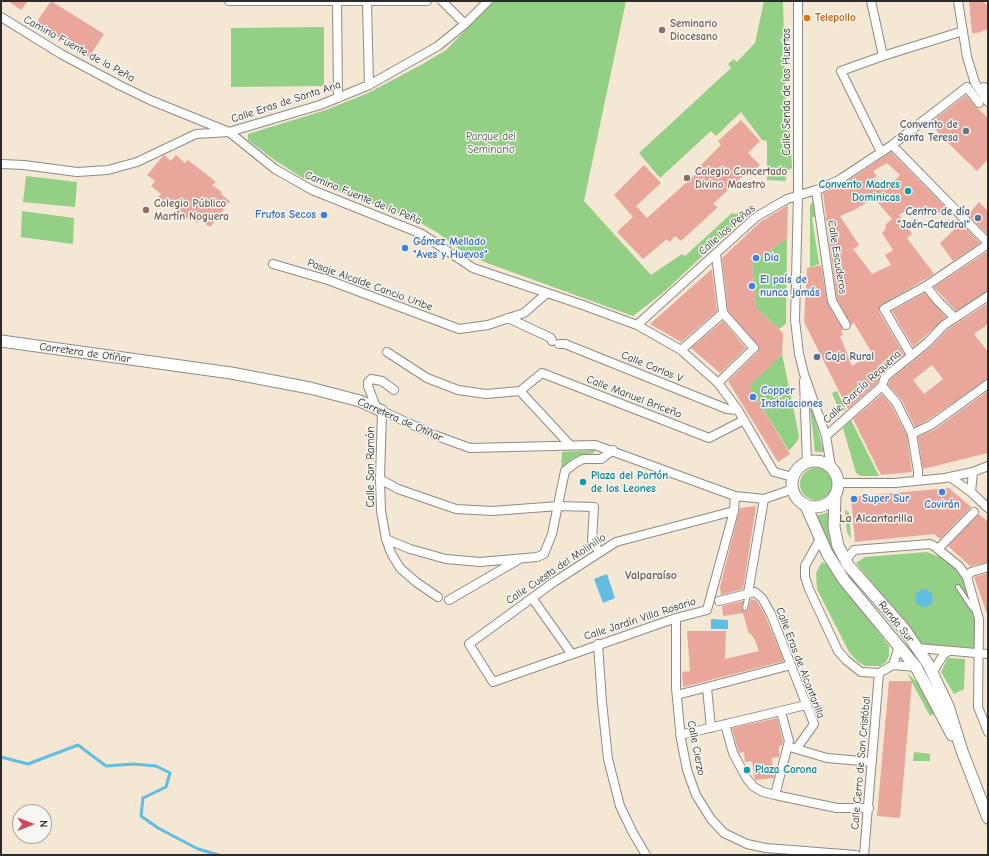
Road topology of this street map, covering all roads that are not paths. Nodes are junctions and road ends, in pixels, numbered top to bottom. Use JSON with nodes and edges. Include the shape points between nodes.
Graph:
{"nodes":[{"id":1,"x":229,"y":1,"type":"edge"},
{"id":2,"x":295,"y":1,"type":"edge"},
{"id":3,"x":337,"y":1,"type":"edge"},
{"id":4,"x":367,"y":1,"type":"edge"},
{"id":5,"x":428,"y":1,"type":"edge"},
{"id":6,"x":442,"y":1,"type":"edge"},
{"id":7,"x":488,"y":1,"type":"edge"},
{"id":8,"x":798,"y":1,"type":"edge"},
{"id":9,"x":871,"y":1,"type":"edge"},
{"id":10,"x":958,"y":1,"type":"edge"},
{"id":11,"x":1,"y":16,"type":"edge"},
{"id":12,"x":465,"y":24,"type":"junction"},
{"id":13,"x":962,"y":31,"type":"junction"},
{"id":14,"x":883,"y":56,"type":"junction"},
{"id":15,"x":369,"y":85,"type":"junction"},
{"id":16,"x":338,"y":98,"type":"junction"},
{"id":17,"x":988,"y":102,"type":"edge"},
{"id":18,"x":979,"y":103,"type":"dead end"},
{"id":19,"x":229,"y":132,"type":"junction"},
{"id":20,"x":892,"y":144,"type":"junction"},
{"id":21,"x":881,"y":152,"type":"junction"},
{"id":22,"x":1,"y":164,"type":"edge"},
{"id":23,"x":816,"y":190,"type":"junction"},
{"id":24,"x":798,"y":196,"type":"junction"},
{"id":25,"x":988,"y":243,"type":"edge"},
{"id":26,"x":716,"y":254,"type":"junction"},
{"id":27,"x":273,"y":264,"type":"dead end"},
{"id":28,"x":926,"y":286,"type":"junction"},
{"id":29,"x":547,"y":293,"type":"junction"},
{"id":30,"x":988,"y":296,"type":"edge"},
{"id":31,"x":723,"y":313,"type":"junction"},
{"id":32,"x":954,"y":317,"type":"junction"},
{"id":33,"x":508,"y":318,"type":"junction"},
{"id":34,"x":637,"y":325,"type":"junction"},
{"id":35,"x":846,"y":325,"type":"dead end"},
{"id":36,"x":1,"y":341,"type":"edge"},
{"id":37,"x":681,"y":350,"type":"junction"},
{"id":38,"x":387,"y":352,"type":"dead end"},
{"id":39,"x":912,"y":355,"type":"junction"},
{"id":40,"x":804,"y":374,"type":"junction"},
{"id":41,"x":718,"y":384,"type":"junction"},
{"id":42,"x":988,"y":384,"type":"edge"},
{"id":43,"x":882,"y":386,"type":"junction"},
{"id":44,"x":394,"y":390,"type":"dead end"},
{"id":45,"x":520,"y":391,"type":"junction"},
{"id":46,"x":379,"y":409,"type":"junction"},
{"id":47,"x":738,"y":410,"type":"junction"},
{"id":48,"x":744,"y":420,"type":"junction"},
{"id":49,"x":912,"y":434,"type":"junction"},
{"id":50,"x":826,"y":436,"type":"junction"},
{"id":51,"x":570,"y":445,"type":"junction"},
{"id":52,"x":613,"y":450,"type":"junction"},
{"id":53,"x":807,"y":462,"type":"junction"},
{"id":54,"x":988,"y":466,"type":"edge"},
{"id":55,"x":831,"y":467,"type":"junction"},
{"id":56,"x":972,"y":472,"type":"junction"},
{"id":57,"x":793,"y":477,"type":"junction"},
{"id":58,"x":950,"y":477,"type":"junction"},
{"id":59,"x":380,"y":479,"type":"junction"},
{"id":60,"x":918,"y":480,"type":"junction"},
{"id":61,"x":839,"y":483,"type":"junction"},
{"id":62,"x":792,"y":489,"type":"junction"},
{"id":63,"x":971,"y":492,"type":"junction"},
{"id":64,"x":735,"y":496,"type":"junction"},
{"id":65,"x":835,"y":496,"type":"junction"},
{"id":66,"x":764,"y":499,"type":"junction"},
{"id":67,"x":559,"y":506,"type":"junction"},
{"id":68,"x":806,"y":506,"type":"junction"},
{"id":69,"x":988,"y":508,"type":"edge"},
{"id":70,"x":734,"y":512,"type":"junction"},
{"id":71,"x":974,"y":512,"type":"dead end"},
{"id":72,"x":386,"y":539,"type":"junction"},
{"id":73,"x":820,"y":539,"type":"junction"},
{"id":74,"x":938,"y":549,"type":"junction"},
{"id":75,"x":599,"y":552,"type":"junction"},
{"id":76,"x":521,"y":559,"type":"junction"},
{"id":77,"x":846,"y":560,"type":"junction"},
{"id":78,"x":988,"y":567,"type":"edge"},
{"id":79,"x":967,"y":577,"type":"junction"},
{"id":80,"x":958,"y":587,"type":"dead end"},
{"id":81,"x":748,"y":593,"type":"junction"},
{"id":82,"x":438,"y":597,"type":"dead end"},
{"id":83,"x":532,"y":598,"type":"junction"},
{"id":84,"x":449,"y":600,"type":"dead end"},
{"id":85,"x":719,"y":601,"type":"dead end"},
{"id":86,"x":745,"y":608,"type":"dead end"},
{"id":87,"x":977,"y":608,"type":"junction"},
{"id":88,"x":676,"y":618,"type":"junction"},
{"id":89,"x":598,"y":644,"type":"junction"},
{"id":90,"x":899,"y":646,"type":"junction"},
{"id":91,"x":917,"y":648,"type":"junction"},
{"id":92,"x":949,"y":652,"type":"junction"},
{"id":93,"x":571,"y":653,"type":"junction"},
{"id":94,"x":979,"y":654,"type":"junction"},
{"id":95,"x":988,"y":654,"type":"edge"},
{"id":96,"x":791,"y":665,"type":"junction"},
{"id":97,"x":893,"y":665,"type":"junction"},
{"id":98,"x":916,"y":667,"type":"junction"},
{"id":99,"x":880,"y":673,"type":"junction"},
{"id":100,"x":932,"y":673,"type":"junction"},
{"id":101,"x":493,"y":682,"type":"joint"},
{"id":102,"x":707,"y":688,"type":"junction"},
{"id":103,"x":677,"y":695,"type":"junction"},
{"id":104,"x":806,"y":705,"type":"junction"},
{"id":105,"x":782,"y":712,"type":"junction"},
{"id":106,"x":725,"y":724,"type":"junction"},
{"id":107,"x":711,"y":728,"type":"junction"},
{"id":108,"x":988,"y":732,"type":"edge"},
{"id":109,"x":680,"y":735,"type":"junction"},
{"id":110,"x":788,"y":748,"type":"junction"},
{"id":111,"x":797,"y":748,"type":"junction"},
{"id":112,"x":962,"y":751,"type":"junction"},
{"id":113,"x":872,"y":762,"type":"junction"},
{"id":114,"x":775,"y":794,"type":"junction"},
{"id":115,"x":869,"y":808,"type":"junction"},
{"id":116,"x":988,"y":818,"type":"edge"},
{"id":117,"x":646,"y":855,"type":"edge"},
{"id":118,"x":856,"y":855,"type":"edge"},
{"id":119,"x":864,"y":855,"type":"edge"}],
"edges":[{"from":1,"to":2,"type":"street"},
{"from":2,"to":3,"type":"street"},
{"from":3,"to":4,"type":"street"},
{"from":3,"to":16,"type":"street"},
{"from":4,"to":5,"type":"street"},
{"from":4,"to":15,"type":"street"},
{"from":6,"to":12,"type":"street"},
{"from":7,"to":12,"type":"street","name":"Calle Eras de Santa Ana"},
{"from":8,"to":24,"type":"street","name":"Calle Senda de los Huertos"},
{"from":9,"to":14,"type":"street"},
{"from":10,"to":13,"type":"street"},
{"from":11,"to":19,"type":"street","name":"Camino Fuente de la Peña","via":[[61,54],[119,85]]},
{"from":12,"to":15,"type":"street","name":"Calle Eras de Santa Ana","via":[[438,46]]},
{"from":13,"to":14,"type":"street"},
{"from":13,"to":17,"type":"street","via":[[975,83]]},
{"from":14,"to":21,"type":"street","via":[[841,72]]},
{"from":15,"to":16,"type":"street","name":"Calle Eras de Santa Ana"},
{"from":16,"to":19,"type":"street","name":"Calle Eras de Santa Ana"},
{"from":18,"to":20,"type":"street","name":"Calle los Peñas","via":[[967,87]]},
{"from":19,"to":22,"type":"street","name":"Calle Eras de Santa Ana","via":[[196,134],[137,162],[108,170],[77,172]]},
{"from":19,"to":29,"type":"street","name":"Camino Fuente de la Peña","via":[[275,170],[312,190],[422,234],[473,268]]},
{"from":20,"to":21,"type":"street","name":"Calle los Peñas"},
{"from":20,"to":25,"type":"street"},
{"from":21,"to":23,"type":"street","name":"Calle los Peñas","via":[[839,180]]},
{"from":23,"to":24,"type":"street","name":"Calle los Peñas"},
{"from":23,"to":35,"type":"street","name":"Calle Escuderos","via":[[832,301]]},
{"from":24,"to":26,"type":"street","name":"Calle los Peñas","via":[[756,217]]},
{"from":24,"to":40,"type":"street","name":"Calle Senda de los Huertos","via":[[795,320]]},
{"from":25,"to":28,"type":"street"},
{"from":26,"to":31,"type":"street"},
{"from":26,"to":34,"type":"street","name":"Calle los Peñas"},
{"from":27,"to":33,"type":"street","name":"Pasaje Alcalde Cancio Uribe","via":[[328,280],[459,329],[488,325]]},
{"from":28,"to":32,"type":"street"},
{"from":28,"to":39,"type":"street","via":[[884,309]]},
{"from":29,"to":33,"type":"street","via":[[524,313]]},
{"from":29,"to":34,"type":"street","name":"Camino Fuente de la Peña"},
{"from":30,"to":32,"type":"street","name":"Calle García Requena"},
{"from":31,"to":37,"type":"street"},
{"from":31,"to":41,"type":"street","via":[[754,348]]},
{"from":32,"to":39,"type":"street","name":"Calle García Requena"},
{"from":33,"to":47,"type":"street","name":"Calle Carlos V","via":[[556,342],[727,409]]},
{"from":34,"to":37,"type":"street","name":"Camino Fuente de la Peña"},
{"from":36,"to":46,"type":"main road","name":"Carretera de Otíñar","via":[[231,373],[310,388],[360,401]]},
{"from":37,"to":41,"type":"street","name":"Camino Fuente de la Peña"},
{"from":38,"to":45,"type":"street","via":[[427,378],[458,390],[486,394]]},
{"from":39,"to":43,"type":"street","name":"Calle García Requena","via":[[885,377]]},
{"from":40,"to":50,"type":"street","name":"Calle Senda de los Huertos"},
{"from":40,"to":53,"type":"street","name":"Calle Senda de los Huertos"},
{"from":41,"to":47,"type":"street","name":"Camino Fuente de la Peña"},
{"from":42,"to":49,"type":"street","via":[[931,425]]},
{"from":43,"to":49,"type":"street","via":[[896,402]]},
{"from":43,"to":50,"type":"street","name":"Calle García Requena"},
{"from":44,"to":46,"type":"street","via":[[382,381],[368,382]]},
{"from":45,"to":48,"type":"street","name":"Calle Manuel Briceño","via":[[542,373],[709,438]]},
{"from":45,"to":51,"type":"street"},
{"from":46,"to":51,"type":"street","name":"Carretera de Otíñar","via":[[470,448]]},
{"from":46,"to":59,"type":"street","name":"Calle San Ramón"},
{"from":47,"to":48,"type":"street","name":"Camino Fuente de la Peña"},
{"from":48,"to":57,"type":"street","name":"Camino Fuente de la Peña","via":[[774,472]]},
{"from":49,"to":60,"type":"street"},
{"from":50,"to":55,"type":"street","name":"Calle Senda de los Huertos"},
{"from":51,"to":52,"type":"street","name":"Carretera de Otíñar","via":[[595,445]]},
{"from":52,"to":64,"type":"street","name":"Carretera de Otíñar"},
{"from":52,"to":67,"type":"street","via":[[601,460],[583,459],[565,471]]},
{"from":53,"to":55,"type":"main road","via":[[817,461]]},
{"from":53,"to":57,"type":"main road","via":[[798,468]]},
{"from":54,"to":56,"type":"street"},
{"from":55,"to":61,"type":"main road"},
{"from":56,"to":58,"type":"street"},
{"from":56,"to":63,"type":"street"},
{"from":57,"to":62,"type":"main road"},
{"from":58,"to":60,"type":"street"},
{"from":58,"to":63,"type":"street"},
{"from":59,"to":67,"type":"street","via":[[398,489],[456,509],[492,511]]},
{"from":59,"to":72,"type":"street","name":"Calle San Ramón"},
{"from":60,"to":61,"type":"street"},
{"from":61,"to":65,"type":"main road"},
{"from":62,"to":66,"type":"street","name":"Carretera de Otíñar"},
{"from":62,"to":68,"type":"main road","via":[[797,499]]},
{"from":63,"to":69,"type":"street"},
{"from":64,"to":66,"type":"street","name":"Carretera de Otíñar"},
{"from":64,"to":70,"type":"street","name":"Calle Jardín Villa Rosario"},
{"from":65,"to":68,"type":"main road","via":[[823,506]]},
{"from":65,"to":77,"type":"main road","name":"Ronda Sur","via":[[835,540]]},
{"from":66,"to":81,"type":"street"},
{"from":67,"to":75,"type":"street","via":[[594,507],[592,540]]},
{"from":67,"to":76,"type":"street","via":[[544,554]]},
{"from":68,"to":73,"type":"main road","name":"Ronda Sur"},
{"from":70,"to":75,"type":"street","name":"Calle Cuesta del Molinillo","via":[[616,542]]},
{"from":70,"to":88,"type":"street","name":"Calle Jardín Villa Rosario","via":[[707,610]]},
{"from":71,"to":74,"type":"street"},
{"from":72,"to":76,"type":"street","via":[[446,559],[480,562]]},
{"from":72,"to":82,"type":"street","name":"Calle San Ramón","via":[[400,568]]},
{"from":73,"to":90,"type":"main road","name":"Ronda Sur","via":[[844,580]]},
{"from":73,"to":99,"type":"street","via":[[805,566],[809,589],[838,651],[861,672]]},
{"from":74,"to":77,"type":"street","via":[[930,544],[854,550]]},
{"from":74,"to":79,"type":"street","via":[[959,566]]},
{"from":75,"to":83,"type":"street","name":"Calle Cuesta del Molinillo"},
{"from":76,"to":84,"type":"street"},
{"from":77,"to":91,"type":"main road","name":"Ronda Sur"},
{"from":78,"to":79,"type":"street","via":[[971,572]]},
{"from":79,"to":87,"type":"street"},
{"from":80,"to":87,"type":"lane","via":[[972,608]]},
{"from":81,"to":85,"type":"street"},
{"from":81,"to":86,"type":"lane"},
{"from":81,"to":96,"type":"street","name":"Calle Eras de Alcantarilla","via":[[755,592],[762,598]]},
{"from":83,"to":93,"type":"street"},
{"from":83,"to":101,"type":"street","name":"Calle Cuesta del Molinillo","via":[[469,644]]},
{"from":87,"to":94,"type":"street"},
{"from":88,"to":89,"type":"street","name":"Calle Jardín Villa Rosario"},
{"from":88,"to":103,"type":"street","name":"Calle Cierzo"},
{"from":89,"to":93,"type":"street","name":"Calle Jardín Villa Rosario"},
{"from":89,"to":117,"type":"street","via":[[608,759],[620,806]]},
{"from":90,"to":97,"type":"street"},
{"from":90,"to":98,"type":"main road","name":"Ronda Sur"},
{"from":91,"to":92,"type":"street"},
{"from":91,"to":100,"type":"main road","name":"Ronda Sur"},
{"from":92,"to":94,"type":"street"},
{"from":92,"to":100,"type":"street","via":[[944,654]]},
{"from":93,"to":101,"type":"street","name":"Calle Jardín Villa Rosario"},
{"from":94,"to":95,"type":"street"},
{"from":94,"to":108,"type":"street","via":[[978,707]]},
{"from":96,"to":102,"type":"street"},
{"from":96,"to":104,"type":"street","name":"Calle Eras de Alcantarilla"},
{"from":97,"to":98,"type":"street"},
{"from":97,"to":99,"type":"street"},
{"from":98,"to":112,"type":"main road","name":"Ronda Sur"},
{"from":99,"to":113,"type":"street","name":"Calle Cerro de San Cristóbal"},
{"from":100,"to":112,"type":"main road","name":"Ronda Sur","via":[[948,706]]},
{"from":102,"to":103,"type":"street"},
{"from":102,"to":107,"type":"street"},
{"from":103,"to":109,"type":"street","name":"Calle Cierzo"},
{"from":104,"to":105,"type":"street"},
{"from":104,"to":111,"type":"street","name":"Calle Eras de Alcantarilla","via":[[814,724]]},
{"from":105,"to":106,"type":"street"},
{"from":105,"to":110,"type":"street","via":[[789,741]]},
{"from":106,"to":107,"type":"street"},
{"from":106,"to":114,"type":"street","via":[[733,753],[747,779],[763,792]]},
{"from":107,"to":109,"type":"street"},
{"from":109,"to":118,"type":"street","name":"Calle Cierzo","via":[[687,770],[696,795],[710,819],[724,833],[766,848]]},
{"from":110,"to":111,"type":"street"},
{"from":110,"to":114,"type":"street"},
{"from":111,"to":113,"type":"street","via":[[828,758]]},
{"from":112,"to":116,"type":"main road","name":"Ronda Sur"},
{"from":113,"to":115,"type":"street","name":"Calle Cerro de San Cristóbal"},
{"from":114,"to":115,"type":"street","via":[[837,808]]},
{"from":115,"to":119,"type":"street","name":"Calle Cerro de San Cristóbal"}]}
